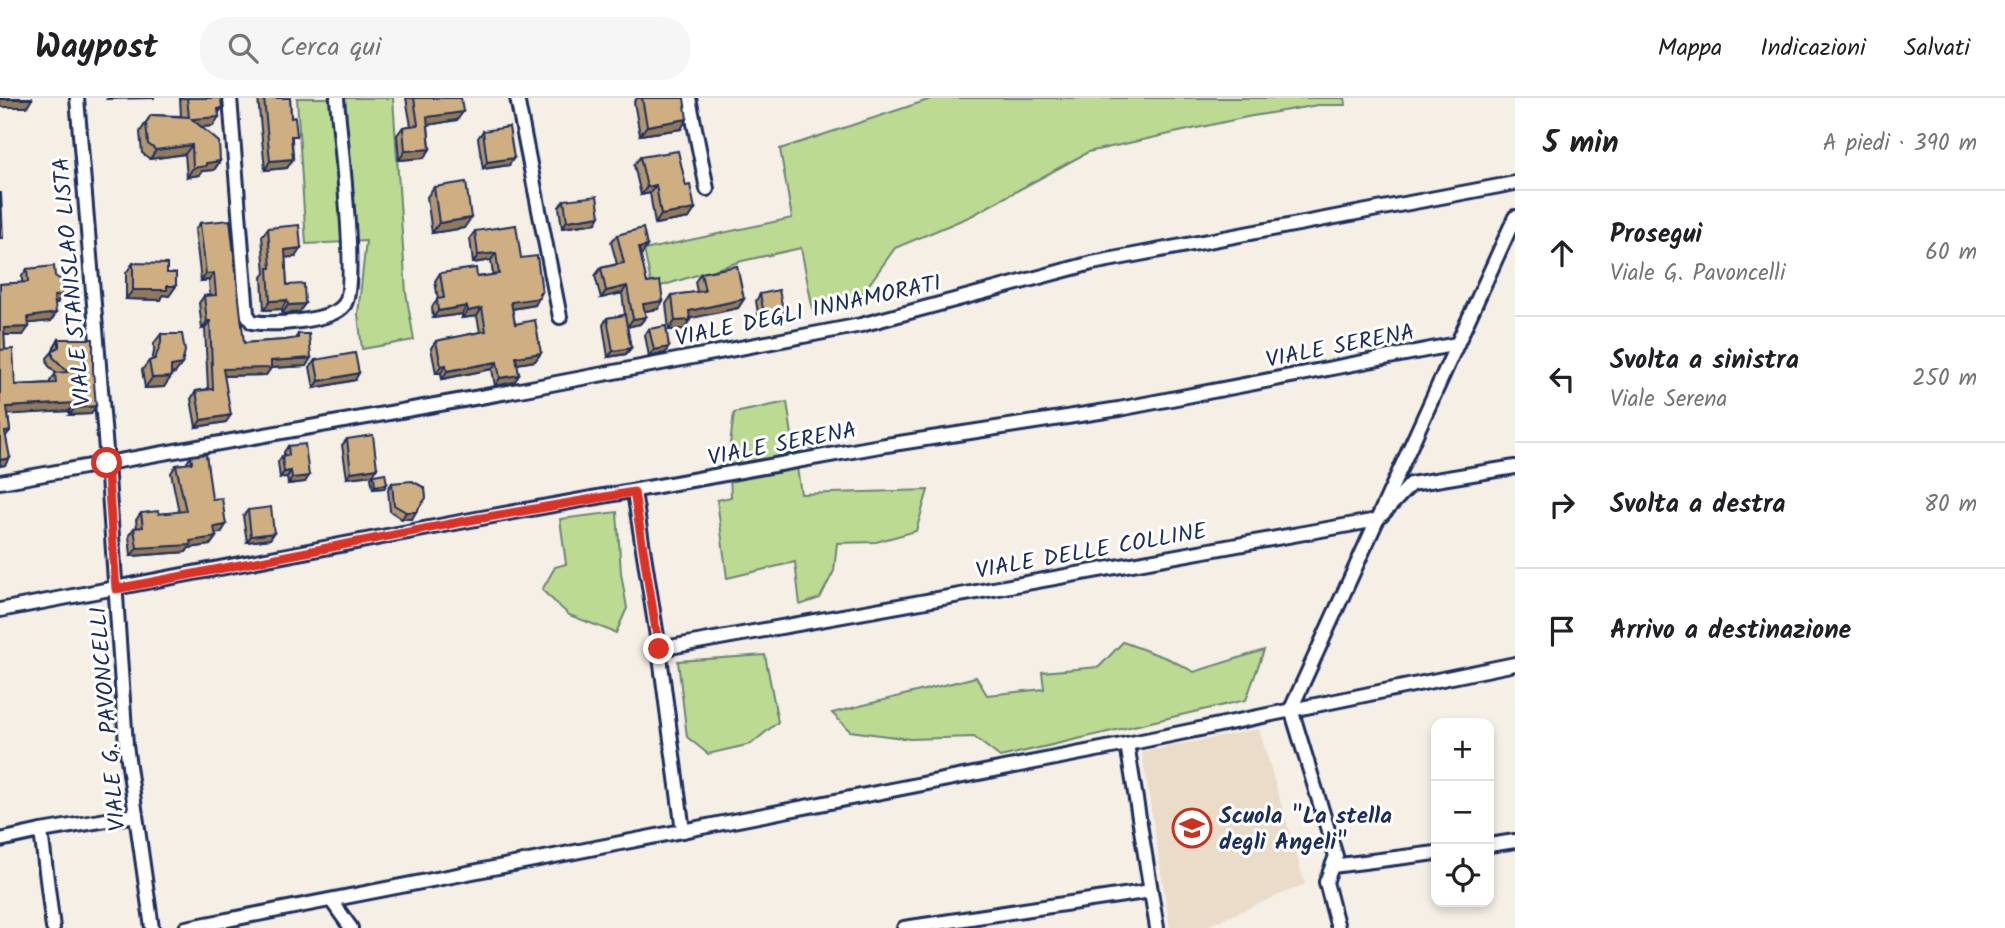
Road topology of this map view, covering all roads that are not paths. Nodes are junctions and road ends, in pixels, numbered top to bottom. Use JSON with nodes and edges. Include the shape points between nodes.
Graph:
{"nodes":[{"id":1,"x":77,"y":98,"type":"edge"},
{"id":2,"x":230,"y":98,"type":"edge"},
{"id":3,"x":337,"y":98,"type":"edge"},
{"id":4,"x":517,"y":98,"type":"edge"},
{"id":5,"x":689,"y":98,"type":"edge"},
{"id":6,"x":1515,"y":183,"type":"edge"},
{"id":7,"x":707,"y":189,"type":"dead end"},
{"id":8,"x":1515,"y":217,"type":"edge"},
{"id":9,"x":560,"y":317,"type":"dead end"},
{"id":10,"x":1457,"y":344,"type":"junction"},
{"id":11,"x":107,"y":463,"type":"junction"},
{"id":12,"x":1515,"y":467,"type":"edge"},
{"id":13,"x":0,"y":482,"type":"edge"},
{"id":14,"x":634,"y":492,"type":"junction"},
{"id":15,"x":1377,"y":520,"type":"junction"},
{"id":16,"x":116,"y":589,"type":"junction"},
{"id":17,"x":0,"y":610,"type":"edge"},
{"id":18,"x":659,"y":649,"type":"junction"},
{"id":19,"x":1515,"y":664,"type":"edge"},
{"id":20,"x":1291,"y":709,"type":"junction"},
{"id":21,"x":1127,"y":744,"type":"junction"},
{"id":22,"x":136,"y":815,"type":"junction"},
{"id":23,"x":41,"y":831,"type":"junction"},
{"id":24,"x":683,"y":831,"type":"junction"},
{"id":25,"x":0,"y":840,"type":"edge"},
{"id":26,"x":1515,"y":841,"type":"edge"},
{"id":27,"x":1494,"y":844,"type":"edge"},
{"id":28,"x":1431,"y":854,"type":"edge"},
{"id":29,"x":1332,"y":866,"type":"junction"},
{"id":30,"x":1151,"y":891,"type":"junction"},
{"id":31,"x":331,"y":900,"type":"junction"},
{"id":32,"x":53,"y":928,"type":"edge"},
{"id":33,"x":152,"y":928,"type":"edge"},
{"id":34,"x":186,"y":928,"type":"edge"},
{"id":35,"x":351,"y":928,"type":"edge"},
{"id":36,"x":904,"y":928,"type":"edge"},
{"id":37,"x":1157,"y":928,"type":"edge"},
{"id":38,"x":1338,"y":928,"type":"edge"}],
"edges":[{"from":1,"to":11,"type":"street","name":"VIALE STANISLAO LISTA"},
{"from":2,"to":3,"type":"street","via":[[247,314],[251,321],[266,324],[332,313],[347,301],[350,260]]},
{"from":4,"to":9,"type":"street"},
{"from":5,"to":7,"type":"street"},
{"from":6,"to":11,"type":"street","name":"VIALE DEGLI INNAMORATI","via":[[1092,263],[861,325]]},
{"from":8,"to":10,"type":"street"},
{"from":10,"to":14,"type":"street","name":"VIALE SERENA","via":[[1119,409],[880,446]]},
{"from":10,"to":15,"type":"street"},
{"from":11,"to":13,"type":"street","name":"VIALE DEGLI INNAMORATI"},
{"from":11,"to":16,"type":"street","name":"VIALE G. PAVONCELLI"},
{"from":12,"to":15,"type":"street","via":[[1411,484]]},
{"from":14,"to":16,"type":"street","name":"VIALE SERENA"},
{"from":14,"to":18,"type":"street"},
{"from":15,"to":18,"type":"street","name":"VIALE DELLE COLLINE"},
{"from":15,"to":20,"type":"street"},
{"from":16,"to":17,"type":"street","name":"VIALE SERENA"},
{"from":16,"to":22,"type":"street","name":"VIALE G. PAVONCELLI","via":[[126,744]]},
{"from":18,"to":24,"type":"street"},
{"from":19,"to":20,"type":"street"},
{"from":20,"to":21,"type":"street"},
{"from":20,"to":29,"type":"street","via":[[1336,856]]},
{"from":21,"to":24,"type":"street"},
{"from":21,"to":30,"type":"street"},
{"from":22,"to":23,"type":"street"},
{"from":22,"to":33,"type":"street","name":"VIALE G. PAVONCELLI"},
{"from":23,"to":25,"type":"street"},
{"from":23,"to":32,"type":"street"},
{"from":24,"to":31,"type":"street"},
{"from":26,"to":27,"type":"street"},
{"from":28,"to":29,"type":"street"},
{"from":29,"to":38,"type":"street","via":[[1326,882]]},
{"from":30,"to":36,"type":"street"},
{"from":30,"to":37,"type":"street"},
{"from":31,"to":34,"type":"street"},
{"from":31,"to":35,"type":"street"}]}
